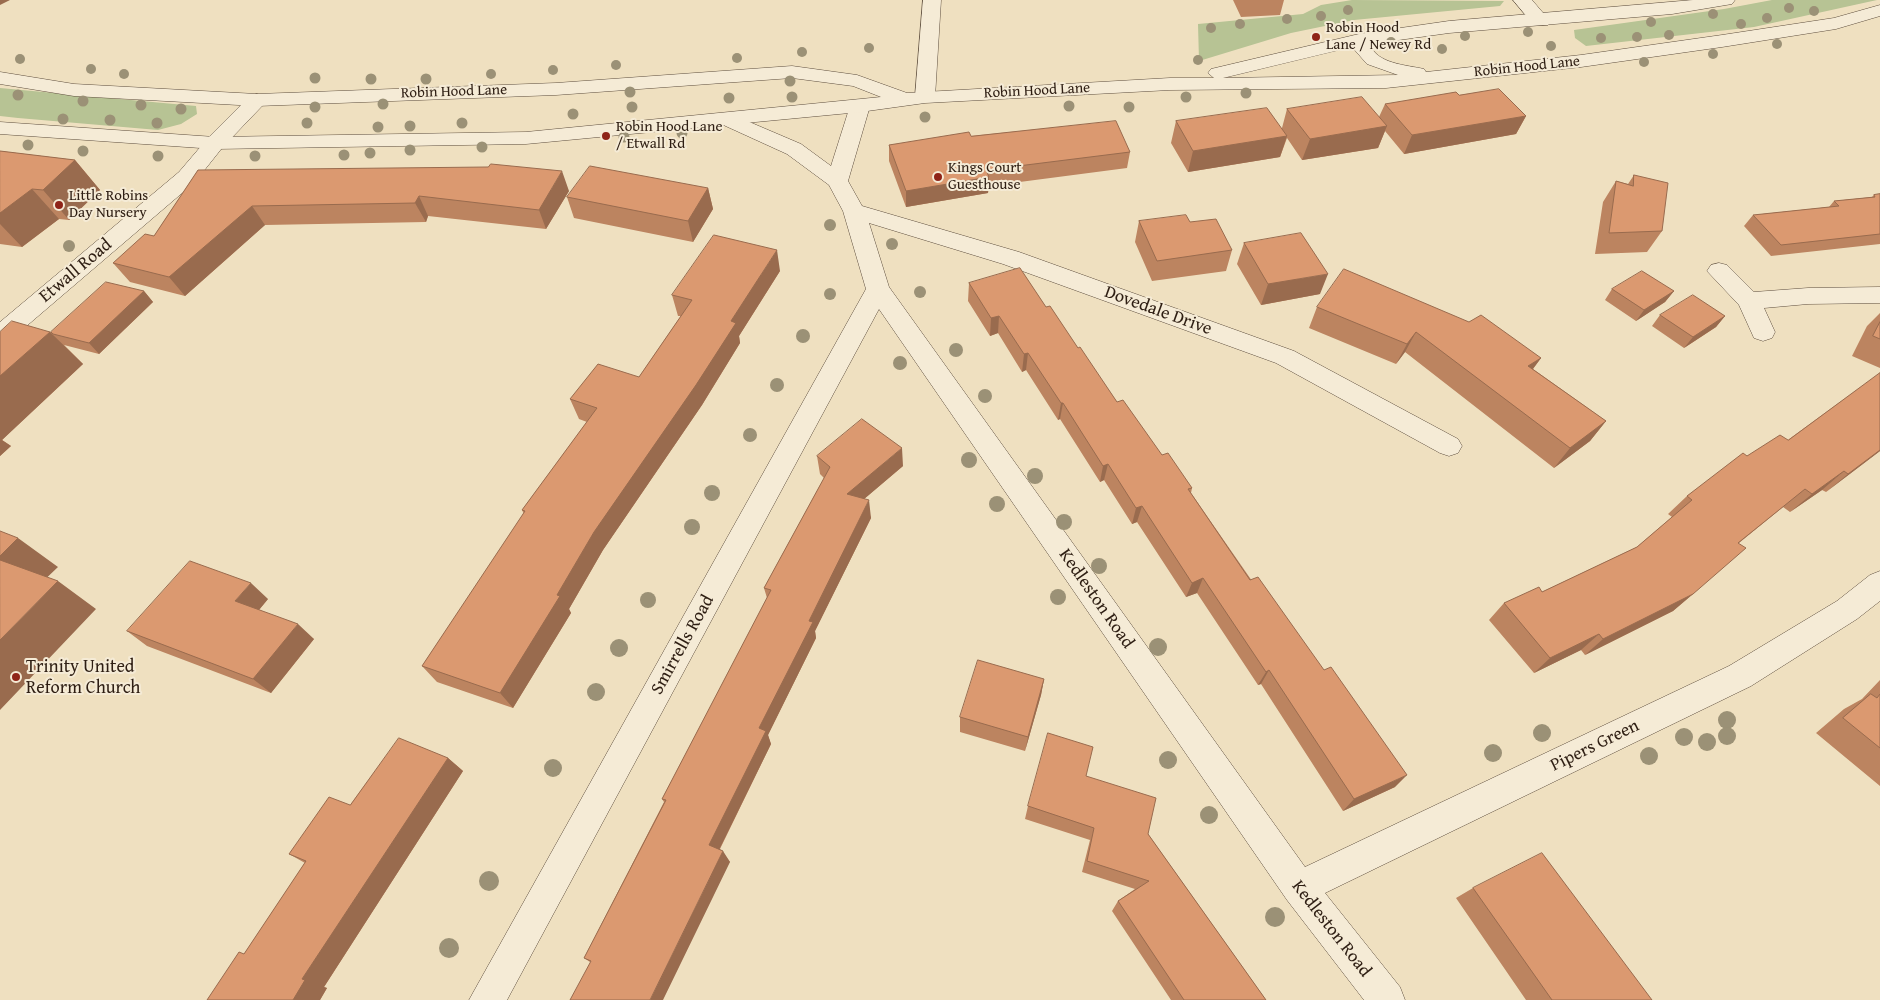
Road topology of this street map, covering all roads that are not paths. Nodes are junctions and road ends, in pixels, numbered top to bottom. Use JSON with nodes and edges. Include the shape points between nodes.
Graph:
{"nodes":[{"id":1,"x":932,"y":0,"type":"edge"},
{"id":2,"x":1522,"y":0,"type":"edge"},
{"id":3,"x":1726,"y":0,"type":"edge"},
{"id":4,"x":1880,"y":10,"type":"edge"},
{"id":5,"x":1541,"y":21,"type":"junction"},
{"id":6,"x":1359,"y":40,"type":"junction"},
{"id":7,"x":1436,"y":77,"type":"junction"},
{"id":8,"x":0,"y":78,"type":"edge"},
{"id":9,"x":857,"y":82,"type":"junction"},
{"id":10,"x":1170,"y":84,"type":"junction"},
{"id":11,"x":925,"y":97,"type":"junction"},
{"id":12,"x":257,"y":100,"type":"junction"},
{"id":13,"x":905,"y":100,"type":"junction"},
{"id":14,"x":860,"y":106,"type":"junction"},
{"id":15,"x":726,"y":119,"type":"junction"},
{"id":16,"x":0,"y":128,"type":"edge"},
{"id":17,"x":215,"y":143,"type":"junction"},
{"id":18,"x":837,"y":180,"type":"junction"},
{"id":19,"x":854,"y":211,"type":"junction"},
{"id":20,"x":1719,"y":272,"type":"dead end"},
{"id":21,"x":878,"y":289,"type":"junction"},
{"id":22,"x":1880,"y":296,"type":"edge"},
{"id":23,"x":1749,"y":301,"type":"junction"},
{"id":24,"x":1763,"y":332,"type":"dead end"},
{"id":25,"x":0,"y":335,"type":"edge"},
{"id":26,"x":1449,"y":446,"type":"dead end"},
{"id":27,"x":1880,"y":584,"type":"edge"},
{"id":28,"x":1299,"y":888,"type":"junction"},
{"id":29,"x":488,"y":1000,"type":"edge"},
{"id":30,"x":1387,"y":1000,"type":"edge"}],
"edges":[{"from":1,"to":11,"type":"street"},
{"from":2,"to":5,"type":"street"},
{"from":3,"to":5,"type":"street","name":"Robin Hood Lane","via":[[1672,9]]},
{"from":4,"to":7,"type":"street","name":"Robin Hood Lane","via":[[1836,23],[1722,41]]},
{"from":5,"to":6,"type":"street","name":"Robin Hood Lane","via":[[1449,28]]},
{"from":6,"to":7,"type":"street","via":[[1363,52],[1375,60]]},
{"from":6,"to":10,"type":"street","name":"Robin Hood Lane"},
{"from":7,"to":10,"type":"street","name":"Robin Hood Lane","via":[[1386,82]]},
{"from":8,"to":12,"type":"street","name":"Robin Hood Lane","via":[[74,90]]},
{"from":9,"to":12,"type":"street","name":"Robin Hood Lane","via":[[792,72],[556,89]]},
{"from":9,"to":13,"type":"street","name":"Robin Hood Lane"},
{"from":9,"to":14,"type":"street"},
{"from":10,"to":11,"type":"street","name":"Robin Hood Lane"},
{"from":11,"to":13,"type":"street","name":"Robin Hood Lane"},
{"from":12,"to":17,"type":"street","name":"Etwall Road"},
{"from":13,"to":14,"type":"street","name":"Robin Hood Lane"},
{"from":14,"to":15,"type":"street","name":"Robin Hood Lane"},
{"from":14,"to":18,"type":"street"},
{"from":15,"to":17,"type":"street","name":"Robin Hood Lane","via":[[526,138]]},
{"from":15,"to":18,"type":"street","name":"Kedleston Road","via":[[794,149]]},
{"from":16,"to":17,"type":"street","name":"Robin Hood Lane"},
{"from":17,"to":25,"type":"street","name":"Etwall Road","via":[[187,177]]},
{"from":18,"to":19,"type":"street","name":"Kedleston Road"},
{"from":19,"to":21,"type":"street","name":"Kedleston Road"},
{"from":19,"to":26,"type":"street","name":"Dovedale Drive","via":[[1011,258],[1285,357]]},
{"from":20,"to":23,"type":"street"},
{"from":21,"to":28,"type":"street","name":"Kedleston Road"},
{"from":21,"to":29,"type":"street","name":"Smirrells Road"},
{"from":22,"to":23,"type":"street","via":[[1808,296]]},
{"from":23,"to":24,"type":"street"},
{"from":27,"to":28,"type":"street","name":"Pipers Green","via":[[1847,610],[1740,676]]},
{"from":28,"to":30,"type":"street","name":"Kedleston Road"}]}
